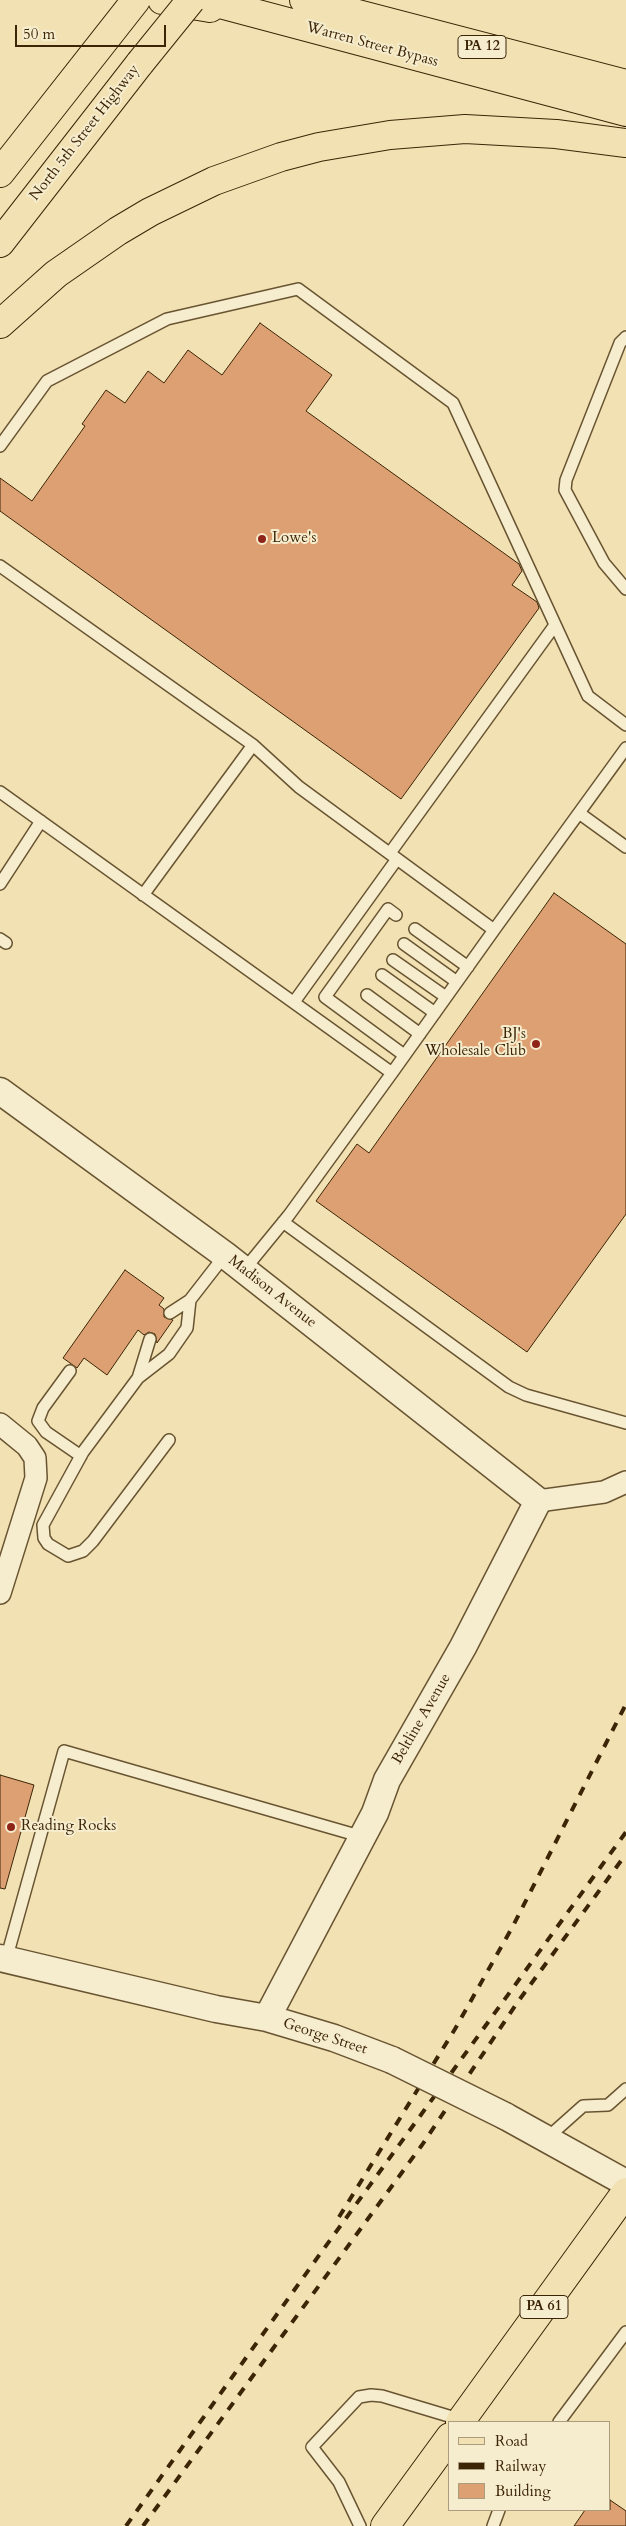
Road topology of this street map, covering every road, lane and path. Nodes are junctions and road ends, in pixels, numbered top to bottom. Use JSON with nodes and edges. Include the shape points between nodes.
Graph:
{"nodes":[{"id":1,"x":136,"y":0,"type":"edge"},
{"id":2,"x":162,"y":0,"type":"edge"},
{"id":3,"x":191,"y":0,"type":"edge"},
{"id":4,"x":205,"y":0,"type":"edge"},
{"id":5,"x":304,"y":0,"type":"edge"},
{"id":6,"x":261,"y":16,"type":"junction"},
{"id":7,"x":626,"y":84,"type":"edge"},
{"id":8,"x":626,"y":112,"type":"edge"},
{"id":9,"x":626,"y":143,"type":"edge"},
{"id":10,"x":0,"y":173,"type":"edge"},
{"id":11,"x":0,"y":243,"type":"edge"},
{"id":12,"x":0,"y":324,"type":"edge"},
{"id":13,"x":626,"y":337,"type":"edge"},
{"id":14,"x":0,"y":446,"type":"edge"},
{"id":15,"x":0,"y":566,"type":"edge"},
{"id":16,"x":626,"y":589,"type":"edge"},
{"id":17,"x":555,"y":626,"type":"junction"},
{"id":18,"x":626,"y":725,"type":"edge"},
{"id":19,"x":253,"y":746,"type":"junction"},
{"id":20,"x":626,"y":748,"type":"edge"},
{"id":21,"x":0,"y":792,"type":"edge"},
{"id":22,"x":579,"y":813,"type":"junction"},
{"id":23,"x":41,"y":821,"type":"junction"},
{"id":24,"x":626,"y":847,"type":"edge"},
{"id":25,"x":394,"y":856,"type":"junction"},
{"id":26,"x":0,"y":884,"type":"edge"},
{"id":27,"x":143,"y":895,"type":"junction"},
{"id":28,"x":396,"y":915,"type":"dead end"},
{"id":29,"x":415,"y":929,"type":"dead end"},
{"id":30,"x":494,"y":930,"type":"junction"},
{"id":31,"x":404,"y":944,"type":"dead end"},
{"id":32,"x":328,"y":955,"type":"junction"},
{"id":33,"x":393,"y":960,"type":"dead end"},
{"id":34,"x":468,"y":967,"type":"junction"},
{"id":35,"x":382,"y":974,"type":"dead end"},
{"id":36,"x":345,"y":975,"type":"junction"},
{"id":37,"x":457,"y":982,"type":"junction"},
{"id":38,"x":367,"y":995,"type":"dead end"},
{"id":39,"x":446,"y":998,"type":"junction"},
{"id":40,"x":294,"y":1002,"type":"junction"},
{"id":41,"x":435,"y":1013,"type":"junction"},
{"id":42,"x":420,"y":1034,"type":"junction"},
{"id":43,"x":404,"y":1055,"type":"junction"},
{"id":44,"x":392,"y":1073,"type":"junction"},
{"id":45,"x":0,"y":1092,"type":"edge"},
{"id":46,"x":283,"y":1222,"type":"junction"},
{"id":47,"x":234,"y":1262,"type":"junction"},
{"id":48,"x":190,"y":1300,"type":"junction"},
{"id":49,"x":170,"y":1313,"type":"dead end"},
{"id":50,"x":150,"y":1339,"type":"dead end"},
{"id":51,"x":70,"y":1371,"type":"dead end"},
{"id":52,"x":138,"y":1378,"type":"junction"},
{"id":53,"x":626,"y":1423,"type":"edge"},
{"id":54,"x":0,"y":1424,"type":"edge"},
{"id":55,"x":169,"y":1440,"type":"dead end"},
{"id":56,"x":81,"y":1456,"type":"junction"},
{"id":57,"x":626,"y":1482,"type":"edge"},
{"id":58,"x":538,"y":1502,"type":"junction"},
{"id":59,"x":0,"y":1592,"type":"edge"},
{"id":60,"x":363,"y":1837,"type":"junction"},
{"id":61,"x":3,"y":1959,"type":"edge"},
{"id":62,"x":267,"y":2018,"type":"junction"},
{"id":63,"x":626,"y":2089,"type":"edge"},
{"id":64,"x":546,"y":2139,"type":"junction"},
{"id":65,"x":626,"y":2183,"type":"edge"},
{"id":66,"x":626,"y":2192,"type":"edge"},
{"id":67,"x":626,"y":2332,"type":"edge"},
{"id":68,"x":461,"y":2421,"type":"edge"},
{"id":69,"x":560,"y":2421,"type":"edge"},
{"id":70,"x":448,"y":2422,"type":"edge"},
{"id":71,"x":448,"y":2438,"type":"edge"},
{"id":72,"x":499,"y":2511,"type":"edge"},
{"id":73,"x":360,"y":2526,"type":"edge"},
{"id":74,"x":385,"y":2526,"type":"edge"},
{"id":75,"x":493,"y":2526,"type":"edge"}],
"edges":[{"from":1,"to":10,"type":"main road"},
{"from":2,"to":6,"type":"main road"},
{"from":3,"to":11,"type":"main road","name":"North 5th Street Highway","bridge":true},
{"from":4,"to":6,"type":"main road","name":"Warren Street Bypass","number":"PA 12"},
{"from":5,"to":7,"type":"main road","name":"Warren Street Bypass","number":"PA 12"},
{"from":6,"to":8,"type":"main road","name":"Warren Street Bypass","number":"PA 12"},
{"from":9,"to":12,"type":"main road","via":[[556,134],[465,129],[363,139],[281,157],[214,181],[118,231],[56,274]]},
{"from":13,"to":16,"type":"lane","via":[[620,343],[566,480],[565,490],[604,563]]},
{"from":14,"to":17,"type":"lane","via":[[47,381],[167,319],[298,289],[453,403]]},
{"from":15,"to":19,"type":"lane"},
{"from":17,"to":18,"type":"lane","via":[[588,696]]},
{"from":17,"to":25,"type":"lane"},
{"from":19,"to":25,"type":"lane","via":[[299,787]]},
{"from":19,"to":27,"type":"lane"},
{"from":20,"to":22,"type":"lane"},
{"from":21,"to":23,"type":"lane"},
{"from":22,"to":24,"type":"lane"},
{"from":22,"to":30,"type":"lane"},
{"from":23,"to":26,"type":"lane"},
{"from":23,"to":27,"type":"lane"},
{"from":25,"to":30,"type":"lane"},
{"from":25,"to":32,"type":"lane"},
{"from":27,"to":40,"type":"lane"},
{"from":28,"to":36,"type":"lane","via":[[388,909],[381,927]]},
{"from":29,"to":34,"type":"lane"},
{"from":30,"to":34,"type":"lane"},
{"from":31,"to":37,"type":"lane"},
{"from":32,"to":36,"type":"lane"},
{"from":32,"to":40,"type":"lane"},
{"from":33,"to":39,"type":"lane"},
{"from":34,"to":37,"type":"lane"},
{"from":35,"to":41,"type":"lane"},
{"from":36,"to":43,"type":"lane","via":[[325,997]]},
{"from":37,"to":39,"type":"lane"},
{"from":38,"to":42,"type":"lane"},
{"from":39,"to":41,"type":"lane"},
{"from":40,"to":44,"type":"lane"},
{"from":41,"to":42,"type":"lane"},
{"from":42,"to":43,"type":"lane"},
{"from":43,"to":44,"type":"lane"},
{"from":44,"to":46,"type":"lane"},
{"from":45,"to":47,"type":"street","name":"Madison Avenue"},
{"from":46,"to":47,"type":"lane"},
{"from":46,"to":53,"type":"lane","via":[[509,1387],[526,1395]]},
{"from":47,"to":48,"type":"lane"},
{"from":47,"to":58,"type":"street","name":"Madison Avenue"},
{"from":48,"to":49,"type":"lane"},
{"from":48,"to":52,"type":"lane","via":[[187,1328],[169,1354]]},
{"from":50,"to":52,"type":"lane"},
{"from":51,"to":56,"type":"lane","via":[[43,1408],[38,1421],[46,1432]]},
{"from":52,"to":56,"type":"lane"},
{"from":54,"to":59,"type":"street","via":[[27,1446],[35,1458],[36,1478]]},
{"from":55,"to":56,"type":"lane","via":[[94,1541],[83,1551],[68,1556],[48,1544],[43,1524]]},
{"from":57,"to":58,"type":"street","via":[[604,1492]]},
{"from":58,"to":60,"type":"street","name":"Beltline Avenue","via":[[463,1647],[387,1780]]},
{"from":60,"to":61,"type":"lane","via":[[64,1751]]},
{"from":60,"to":62,"type":"street","name":"Beltline Avenue"},
{"from":61,"to":62,"type":"street","name":"George Street"},
{"from":62,"to":64,"type":"street","name":"George Street","bridge":true,"via":[[392,2060]]},
{"from":63,"to":64,"type":"lane","via":[[608,2105],[583,2106]]},
{"from":64,"to":65,"type":"street","name":"George Street"},
{"from":66,"to":68,"type":"main road","number":"PA 61"},
{"from":67,"to":69,"type":"lane"},
{"from":70,"to":73,"type":"lane","via":[[382,2396],[359,2397],[312,2447],[339,2482]]},
{"from":71,"to":74,"type":"main road","number":"PA 61"},
{"from":72,"to":75,"type":"lane"}]}
